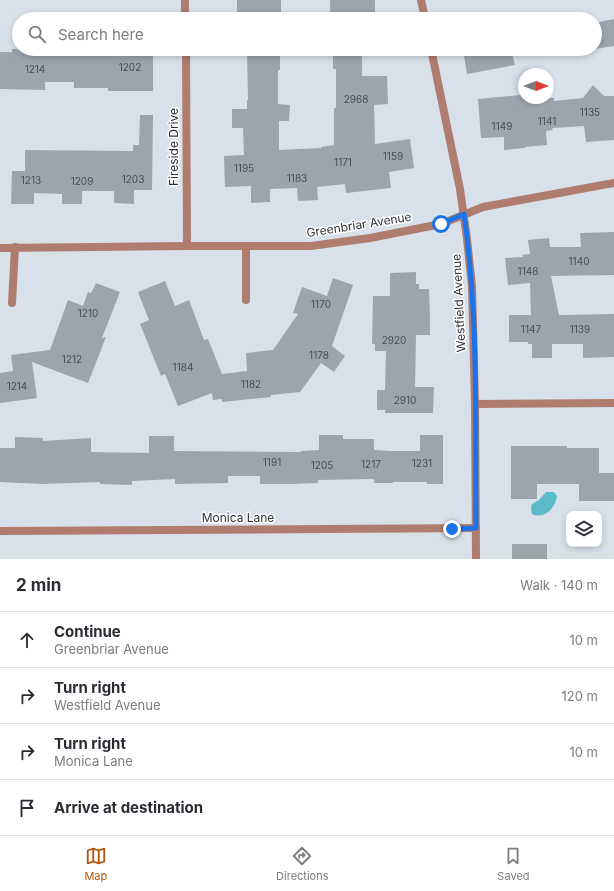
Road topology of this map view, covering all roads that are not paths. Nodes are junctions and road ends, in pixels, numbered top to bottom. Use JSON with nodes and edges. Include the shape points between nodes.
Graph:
{"nodes":[{"id":1,"x":185,"y":0,"type":"edge"},
{"id":2,"x":421,"y":0,"type":"edge"},
{"id":3,"x":185,"y":12,"type":"edge"},
{"id":4,"x":424,"y":12,"type":"edge"},
{"id":5,"x":186,"y":56,"type":"edge"},
{"id":6,"x":432,"y":56,"type":"edge"},
{"id":7,"x":614,"y":183,"type":"edge"},
{"id":8,"x":464,"y":214,"type":"junction"},
{"id":9,"x":187,"y":246,"type":"junction"},
{"id":10,"x":15,"y":247,"type":"junction"},
{"id":11,"x":246,"y":247,"type":"junction"},
{"id":12,"x":0,"y":248,"type":"edge"},
{"id":13,"x":246,"y":300,"type":"dead end"},
{"id":14,"x":12,"y":303,"type":"dead end"},
{"id":15,"x":614,"y":403,"type":"edge"},
{"id":16,"x":475,"y":404,"type":"junction"},
{"id":17,"x":476,"y":528,"type":"junction"},
{"id":18,"x":0,"y":531,"type":"edge"},
{"id":19,"x":476,"y":559,"type":"edge"}],
"edges":[{"from":1,"to":3,"type":"street"},
{"from":2,"to":4,"type":"street"},
{"from":5,"to":9,"type":"street","name":"Fireside Drive"},
{"from":6,"to":8,"type":"street","name":"Westfield Avenue"},
{"from":7,"to":8,"type":"street","name":"Greenbriar Avenue","via":[[483,207]]},
{"from":8,"to":11,"type":"street","name":"Greenbriar Avenue","via":[[441,224],[370,238],[311,246]]},
{"from":8,"to":16,"type":"street","name":"Westfield Avenue","via":[[472,286]]},
{"from":9,"to":10,"type":"street","name":"Greenbriar Avenue"},
{"from":9,"to":11,"type":"street","name":"Greenbriar Avenue"},
{"from":10,"to":12,"type":"street","name":"Greenbriar Avenue"},
{"from":10,"to":14,"type":"street"},
{"from":11,"to":13,"type":"street"},
{"from":15,"to":16,"type":"street"},
{"from":16,"to":17,"type":"street","name":"Westfield Avenue"},
{"from":17,"to":18,"type":"street","name":"Monica Lane"},
{"from":17,"to":19,"type":"street","name":"Westfield Avenue"}]}
